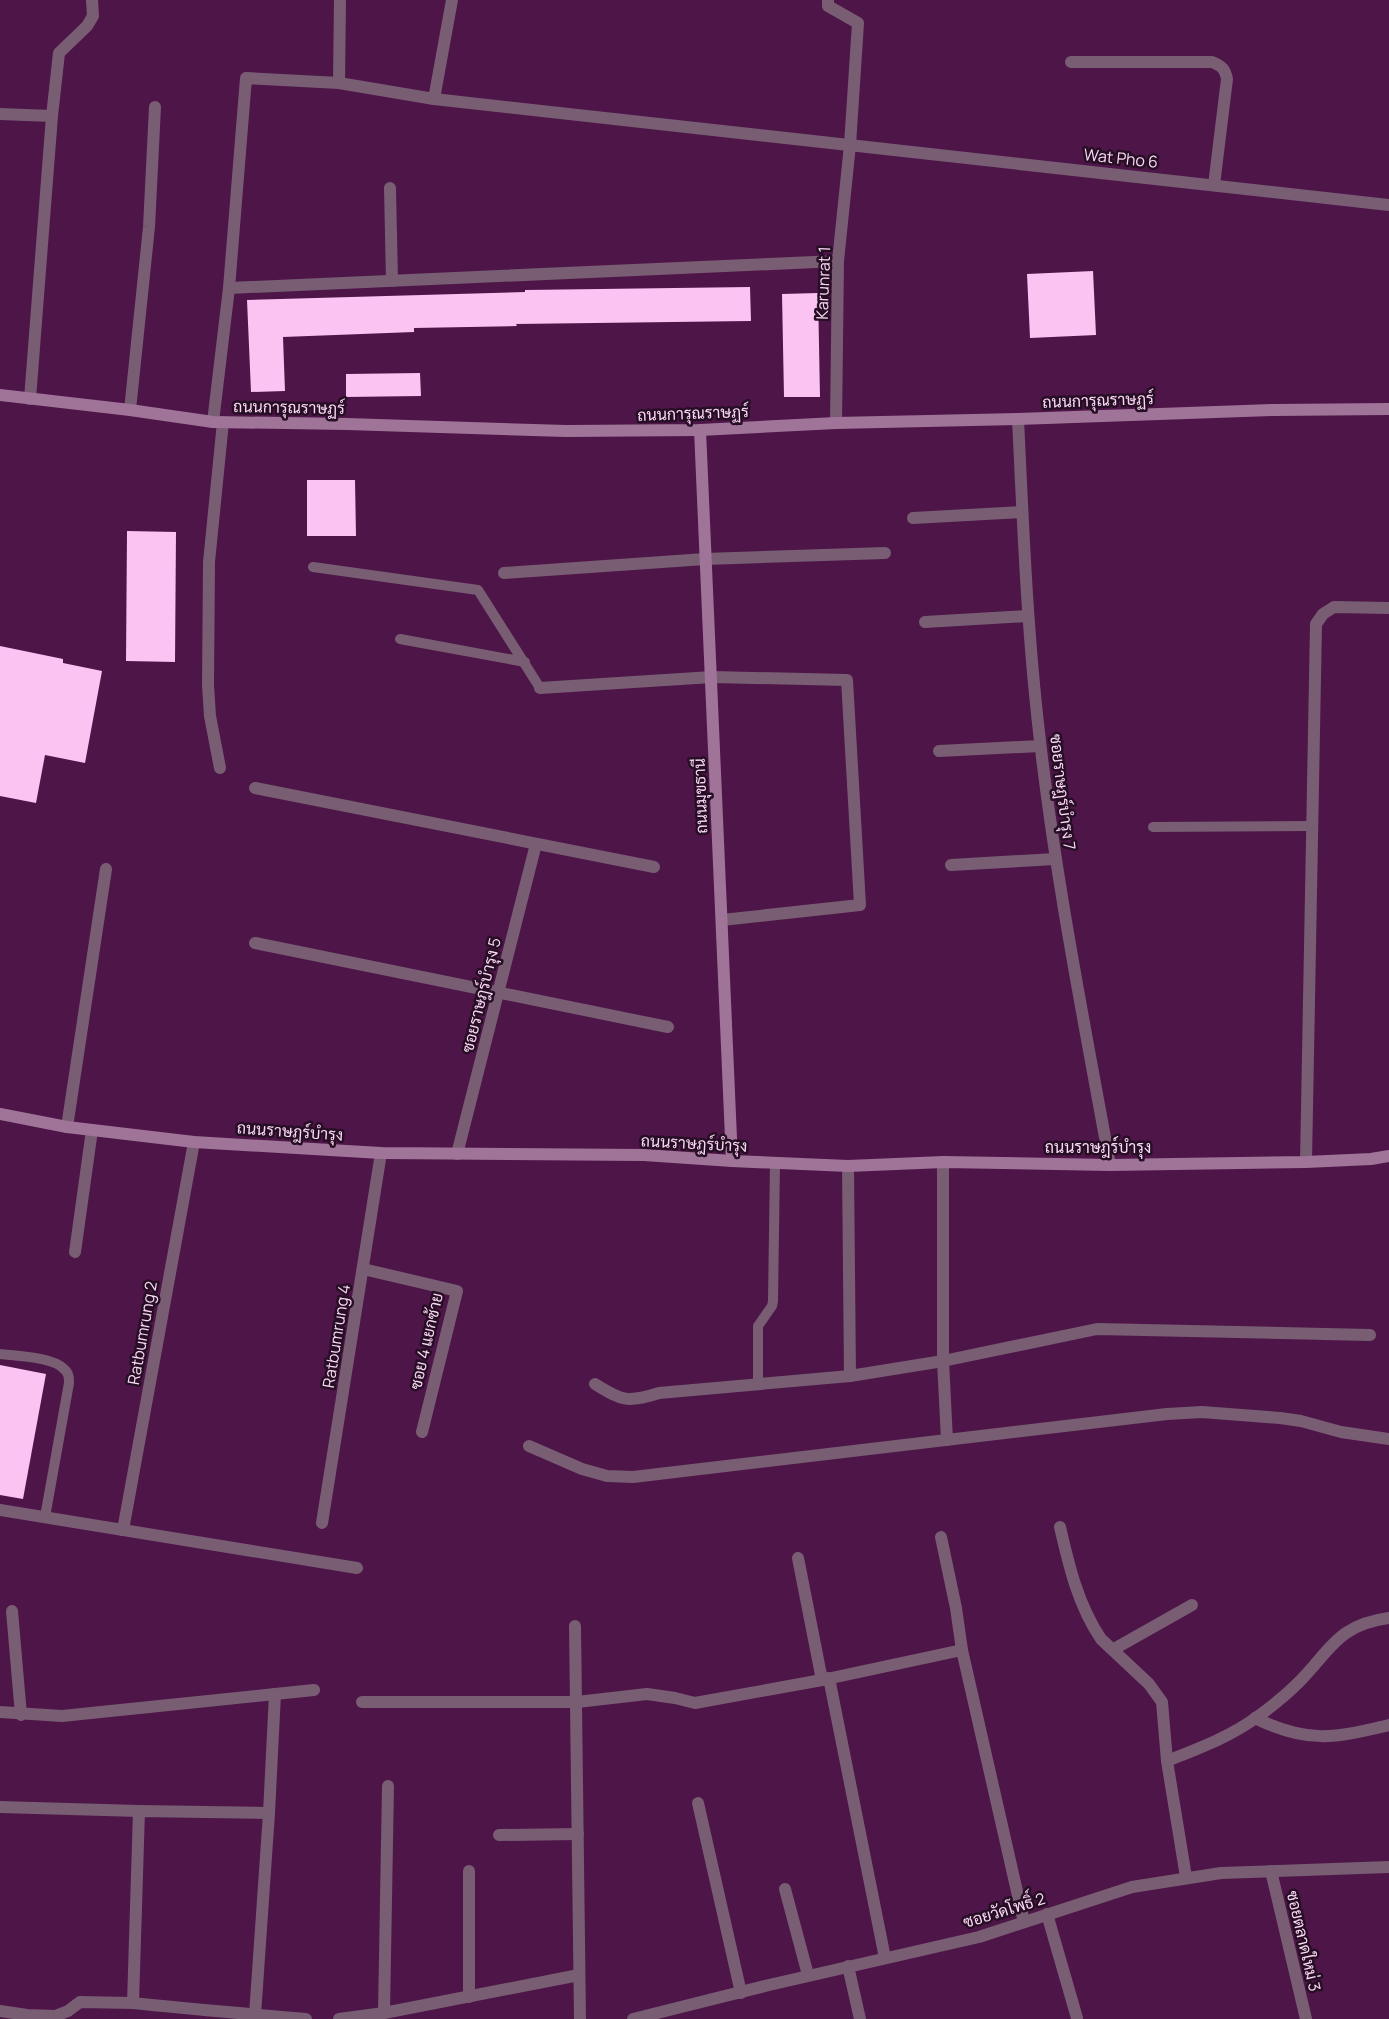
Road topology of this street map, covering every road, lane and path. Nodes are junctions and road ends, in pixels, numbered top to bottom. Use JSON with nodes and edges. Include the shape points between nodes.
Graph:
{"nodes":[{"id":1,"x":92,"y":0,"type":"edge"},
{"id":2,"x":340,"y":0,"type":"edge"},
{"id":3,"x":452,"y":0,"type":"edge"},
{"id":4,"x":828,"y":0,"type":"edge"},
{"id":5,"x":1071,"y":62,"type":"dead end"},
{"id":6,"x":339,"y":83,"type":"junction"},
{"id":7,"x":434,"y":99,"type":"junction"},
{"id":8,"x":155,"y":107,"type":"dead end"},
{"id":9,"x":0,"y":114,"type":"edge"},
{"id":10,"x":52,"y":116,"type":"junction"},
{"id":11,"x":850,"y":145,"type":"junction"},
{"id":12,"x":1214,"y":185,"type":"junction"},
{"id":13,"x":390,"y":188,"type":"dead end"},
{"id":14,"x":1389,"y":205,"type":"edge"},
{"id":15,"x":838,"y":261,"type":"junction"},
{"id":16,"x":392,"y":281,"type":"junction"},
{"id":17,"x":229,"y":288,"type":"junction"},
{"id":18,"x":0,"y":394,"type":"edge"},
{"id":19,"x":30,"y":399,"type":"junction"},
{"id":20,"x":1389,"y":409,"type":"edge"},
{"id":21,"x":130,"y":410,"type":"junction"},
{"id":22,"x":1018,"y":419,"type":"junction"},
{"id":23,"x":218,"y":422,"type":"junction"},
{"id":24,"x":836,"y":423,"type":"junction"},
{"id":25,"x":700,"y":430,"type":"junction"},
{"id":26,"x":1022,"y":512,"type":"junction"},
{"id":27,"x":913,"y":518,"type":"dead end"},
{"id":28,"x":885,"y":553,"type":"dead end"},
{"id":29,"x":705,"y":559,"type":"junction"},
{"id":30,"x":313,"y":566,"type":"dead end"},
{"id":31,"x":504,"y":572,"type":"dead end"},
{"id":32,"x":1389,"y":608,"type":"edge"},
{"id":33,"x":1028,"y":616,"type":"junction"},
{"id":34,"x":924,"y":622,"type":"dead end"},
{"id":35,"x":400,"y":639,"type":"dead end"},
{"id":36,"x":525,"y":662,"type":"junction"},
{"id":37,"x":712,"y":677,"type":"junction"},
{"id":38,"x":540,"y":688,"type":"joint"},
{"id":39,"x":1040,"y":746,"type":"junction"},
{"id":40,"x":939,"y":751,"type":"dead end"},
{"id":41,"x":220,"y":768,"type":"dead end"},
{"id":42,"x":255,"y":788,"type":"dead end"},
{"id":43,"x":1312,"y":826,"type":"junction"},
{"id":44,"x":1153,"y":827,"type":"dead end"},
{"id":45,"x":536,"y":844,"type":"junction"},
{"id":46,"x":1055,"y":859,"type":"junction"},
{"id":47,"x":951,"y":865,"type":"dead end"},
{"id":48,"x":654,"y":867,"type":"dead end"},
{"id":49,"x":106,"y":869,"type":"dead end"},
{"id":50,"x":722,"y":920,"type":"junction"},
{"id":51,"x":255,"y":943,"type":"dead end"},
{"id":52,"x":499,"y":993,"type":"junction"},
{"id":53,"x":668,"y":1027,"type":"dead end"},
{"id":54,"x":0,"y":1114,"type":"edge"},
{"id":55,"x":67,"y":1127,"type":"junction"},
{"id":56,"x":92,"y":1130,"type":"junction"},
{"id":57,"x":194,"y":1142,"type":"junction"},
{"id":58,"x":381,"y":1153,"type":"junction"},
{"id":59,"x":457,"y":1154,"type":"junction"},
{"id":60,"x":1389,"y":1156,"type":"edge"},
{"id":61,"x":732,"y":1162,"type":"junction"},
{"id":62,"x":943,"y":1162,"type":"junction"},
{"id":63,"x":1306,"y":1162,"type":"junction"},
{"id":64,"x":775,"y":1163,"type":"junction"},
{"id":65,"x":1110,"y":1165,"type":"junction"},
{"id":66,"x":848,"y":1166,"type":"junction"},
{"id":67,"x":74,"y":1252,"type":"dead end"},
{"id":68,"x":363,"y":1269,"type":"junction"},
{"id":69,"x":1370,"y":1335,"type":"dead end"},
{"id":70,"x":0,"y":1354,"type":"edge"},
{"id":71,"x":943,"y":1361,"type":"junction"},
{"id":72,"x":850,"y":1376,"type":"junction"},
{"id":73,"x":595,"y":1384,"type":"dead end"},
{"id":74,"x":758,"y":1384,"type":"junction"},
{"id":75,"x":422,"y":1432,"type":"dead end"},
{"id":76,"x":1389,"y":1439,"type":"edge"},
{"id":77,"x":947,"y":1440,"type":"junction"},
{"id":78,"x":528,"y":1446,"type":"dead end"},
{"id":79,"x":0,"y":1510,"type":"edge"},
{"id":80,"x":44,"y":1517,"type":"junction"},
{"id":81,"x":322,"y":1523,"type":"dead end"},
{"id":82,"x":1060,"y":1527,"type":"dead end"},
{"id":83,"x":123,"y":1530,"type":"junction"},
{"id":84,"x":941,"y":1537,"type":"dead end"},
{"id":85,"x":798,"y":1558,"type":"dead end"},
{"id":86,"x":357,"y":1568,"type":"dead end"},
{"id":87,"x":1192,"y":1605,"type":"dead end"},
{"id":88,"x":12,"y":1611,"type":"dead end"},
{"id":89,"x":1389,"y":1618,"type":"edge"},
{"id":90,"x":575,"y":1626,"type":"dead end"},
{"id":91,"x":962,"y":1650,"type":"junction"},
{"id":92,"x":1114,"y":1650,"type":"junction"},
{"id":93,"x":825,"y":1679,"type":"junction"},
{"id":94,"x":314,"y":1690,"type":"dead end"},
{"id":95,"x":275,"y":1694,"type":"junction"},
{"id":96,"x":362,"y":1702,"type":"dead end"},
{"id":97,"x":577,"y":1702,"type":"junction"},
{"id":98,"x":0,"y":1712,"type":"edge"},
{"id":99,"x":21,"y":1715,"type":"junction"},
{"id":100,"x":1255,"y":1718,"type":"junction"},
{"id":101,"x":1389,"y":1725,"type":"edge"},
{"id":102,"x":1167,"y":1761,"type":"junction"},
{"id":103,"x":388,"y":1786,"type":"dead end"},
{"id":104,"x":698,"y":1803,"type":"dead end"},
{"id":105,"x":0,"y":1807,"type":"edge"},
{"id":106,"x":139,"y":1810,"type":"junction"},
{"id":107,"x":269,"y":1813,"type":"junction"},
{"id":108,"x":578,"y":1834,"type":"junction"},
{"id":109,"x":499,"y":1835,"type":"dead end"},
{"id":110,"x":1389,"y":1867,"type":"edge"},
{"id":111,"x":469,"y":1871,"type":"dead end"},
{"id":112,"x":1271,"y":1871,"type":"junction"},
{"id":113,"x":1186,"y":1877,"type":"junction"},
{"id":114,"x":785,"y":1889,"type":"dead end"},
{"id":115,"x":1047,"y":1914,"type":"junction"},
{"id":116,"x":1024,"y":1922,"type":"junction"},
{"id":117,"x":885,"y":1958,"type":"junction"},
{"id":118,"x":848,"y":1966,"type":"junction"},
{"id":119,"x":579,"y":1975,"type":"junction"},
{"id":120,"x":808,"y":1975,"type":"junction"},
{"id":121,"x":741,"y":1993,"type":"junction"},
{"id":122,"x":468,"y":1997,"type":"junction"},
{"id":123,"x":133,"y":2003,"type":"junction"},
{"id":124,"x":0,"y":2011,"type":"edge"},
{"id":125,"x":384,"y":2013,"type":"junction"},
{"id":126,"x":199,"y":2014,"type":"edge"},
{"id":127,"x":255,"y":2015,"type":"junction"},
{"id":128,"x":1077,"y":2018,"type":"edge"},
{"id":129,"x":306,"y":2019,"type":"edge"},
{"id":130,"x":339,"y":2019,"type":"edge"},
{"id":131,"x":580,"y":2019,"type":"edge"},
{"id":132,"x":633,"y":2019,"type":"edge"},
{"id":133,"x":860,"y":2019,"type":"edge"},
{"id":134,"x":1306,"y":2019,"type":"edge"}],
"edges":[{"from":1,"to":10,"type":"street","via":[[93,16],[87,26],[59,53]]},
{"from":2,"to":6,"type":"street"},
{"from":3,"to":7,"type":"street"},
{"from":4,"to":11,"type":"street","name":"Karunrat 1","via":[[828,6],[858,23]]},
{"from":5,"to":12,"type":"street","via":[[1212,62],[1221,66],[1227,78]]},
{"from":6,"to":7,"type":"street","name":"Wat Pho 6"},
{"from":6,"to":17,"type":"street","name":"Wat Pho 6","via":[[246,78]]},
{"from":7,"to":11,"type":"street","name":"Wat Pho 6"},
{"from":8,"to":21,"type":"street","via":[[149,227]]},
{"from":9,"to":10,"type":"street"},
{"from":10,"to":19,"type":"street"},
{"from":11,"to":12,"type":"street","name":"Wat Pho 6"},
{"from":11,"to":15,"type":"street","name":"Karunrat 1"},
{"from":12,"to":14,"type":"street","name":"Wat Pho 6"},
{"from":13,"to":16,"type":"street"},
{"from":15,"to":16,"type":"street"},
{"from":15,"to":24,"type":"street","name":"Karunrat 1"},
{"from":16,"to":17,"type":"street"},
{"from":17,"to":23,"type":"street"},
{"from":18,"to":19,"type":"street","name":"ถนนการุณราษฏร์"},
{"from":19,"to":21,"type":"street","name":"ถนนการุณราษฏร์"},
{"from":20,"to":22,"type":"street","name":"ถนนการุณราษฏร์"},
{"from":21,"to":23,"type":"street","name":"ถนนการุณราษฏร์"},
{"from":22,"to":24,"type":"street","name":"ถนนการุณราษฏร์"},
{"from":22,"to":26,"type":"street","name":"ซอยราษฎร์บำรุง 7"},
{"from":23,"to":25,"type":"street","name":"ถนนการุณราษฏร์","via":[[566,432]]},
{"from":23,"to":41,"type":"street","via":[[209,562],[208,685]]},
{"from":24,"to":25,"type":"street","name":"ถนนการุณราษฏร์"},
{"from":25,"to":29,"type":"street","name":"ถนนมุขธานี"},
{"from":26,"to":27,"type":"street"},
{"from":26,"to":33,"type":"street","name":"ซอยราษฎร์บำรุง 7"},
{"from":28,"to":29,"type":"street"},
{"from":29,"to":31,"type":"street"},
{"from":29,"to":37,"type":"street","name":"ถนนมุขธานี"},
{"from":30,"to":36,"type":"lane","via":[[478,590]]},
{"from":32,"to":43,"type":"street","via":[[1334,607],[1316,624]]},
{"from":33,"to":34,"type":"street"},
{"from":33,"to":39,"type":"street","name":"ซอยราษฎร์บำรุง 7"},
{"from":35,"to":36,"type":"lane"},
{"from":36,"to":38,"type":"lane"},
{"from":37,"to":38,"type":"street"},
{"from":37,"to":50,"type":"street","name":"ถนนมุขธานี"},
{"from":37,"to":50,"type":"street","via":[[847,680],[860,905]]},
{"from":39,"to":40,"type":"street"},
{"from":39,"to":46,"type":"street","name":"ซอยราษฎร์บำรุง 7"},
{"from":42,"to":45,"type":"street"},
{"from":43,"to":44,"type":"lane"},
{"from":43,"to":63,"type":"street"},
{"from":45,"to":48,"type":"street"},
{"from":45,"to":52,"type":"street","name":"ซอยราษฎร์บำรุง 5"},
{"from":46,"to":47,"type":"street"},
{"from":46,"to":65,"type":"street","name":"ซอยราษฎร์บำรุง 7"},
{"from":49,"to":55,"type":"street"},
{"from":50,"to":61,"type":"street","name":"ถนนมุขธานี"},
{"from":51,"to":52,"type":"street"},
{"from":52,"to":53,"type":"street"},
{"from":52,"to":59,"type":"street","name":"ซอยราษฎร์บำรุง 5"},
{"from":54,"to":55,"type":"street","name":"ถนนราษฎร์บำรุง"},
{"from":55,"to":56,"type":"street","name":"ถนนราษฎร์บำรุง"},
{"from":56,"to":57,"type":"street","name":"ถนนราษฎร์บำรุง"},
{"from":56,"to":67,"type":"street"},
{"from":57,"to":58,"type":"street","name":"ถนนราษฎร์บำรุง"},
{"from":57,"to":83,"type":"street","name":"Ratbumrung 2"},
{"from":58,"to":59,"type":"street","name":"ถนนราษฎร์บำรุง"},
{"from":58,"to":68,"type":"street","name":"Ratbumrung 4"},
{"from":59,"to":61,"type":"street","name":"ถนนราษฎร์บำรุง","via":[[644,1155]]},
{"from":60,"to":63,"type":"street","name":"ถนนราษฎร์บำรุง"},
{"from":61,"to":64,"type":"street","name":"ถนนราษฎร์บำรุง"},
{"from":62,"to":65,"type":"street","name":"ถนนราษฎร์บำรุง"},
{"from":62,"to":66,"type":"street","name":"ถนนราษฎร์บำรุง"},
{"from":62,"to":71,"type":"street"},
{"from":63,"to":65,"type":"street","name":"ถนนราษฎร์บำรุง"},
{"from":64,"to":66,"type":"street","name":"ถนนราษฎร์บำรุง"},
{"from":64,"to":74,"type":"lane","via":[[773,1301],[758,1326]]},
{"from":66,"to":72,"type":"street"},
{"from":68,"to":75,"type":"street","name":"ซอย 4 แยกซ้าย","via":[[457,1291]]},
{"from":68,"to":81,"type":"street","name":"Ratbumrung 4"},
{"from":69,"to":71,"type":"street","via":[[1097,1329]]},
{"from":70,"to":80,"type":"lane","via":[[54,1363],[68,1374]]},
{"from":71,"to":72,"type":"street"},
{"from":71,"to":77,"type":"street"},
{"from":72,"to":74,"type":"street"},
{"from":73,"to":74,"type":"street","via":[[617,1398],[639,1399],[659,1393]]},
{"from":76,"to":77,"type":"street","via":[[1341,1432],[1301,1421],[1202,1412]]},
{"from":77,"to":78,"type":"street","via":[[633,1477],[607,1476],[582,1469]]},
{"from":79,"to":80,"type":"street"},
{"from":80,"to":83,"type":"street"},
{"from":82,"to":92,"type":"street","via":[[1074,1585],[1101,1639]]},
{"from":83,"to":86,"type":"street"},
{"from":84,"to":91,"type":"street"},
{"from":85,"to":93,"type":"street"},
{"from":87,"to":92,"type":"street"},
{"from":88,"to":99,"type":"street"},
{"from":89,"to":100,"type":"street","via":[[1373,1620],[1346,1632],[1298,1683]]},
{"from":90,"to":97,"type":"street"},
{"from":91,"to":93,"type":"street"},
{"from":91,"to":116,"type":"street"},
{"from":92,"to":102,"type":"street","via":[[1149,1684],[1162,1702]]},
{"from":93,"to":97,"type":"street","via":[[695,1703],[647,1694]]},
{"from":93,"to":117,"type":"street"},
{"from":94,"to":95,"type":"street"},
{"from":95,"to":99,"type":"street","via":[[62,1716]]},
{"from":95,"to":107,"type":"street"},
{"from":96,"to":97,"type":"street"},
{"from":97,"to":108,"type":"street"},
{"from":98,"to":99,"type":"street"},
{"from":100,"to":101,"type":"street","via":[[1307,1736],[1325,1737]]},
{"from":100,"to":102,"type":"street","via":[[1200,1748]]},
{"from":102,"to":113,"type":"street"},
{"from":103,"to":125,"type":"street"},
{"from":104,"to":121,"type":"street"},
{"from":105,"to":106,"type":"street"},
{"from":106,"to":107,"type":"street"},
{"from":106,"to":123,"type":"street"},
{"from":107,"to":127,"type":"street"},
{"from":108,"to":109,"type":"street"},
{"from":108,"to":119,"type":"street"},
{"from":110,"to":112,"type":"street","name":"ซอยวัดโพธิ์ 2"},
{"from":111,"to":122,"type":"street"},
{"from":112,"to":113,"type":"street","name":"ซอยวัดโพธิ์ 2"},
{"from":112,"to":134,"type":"street","name":"ซอยตลาดใหม่ 3"},
{"from":113,"to":115,"type":"street","name":"ซอยวัดโพธิ์ 2","via":[[1132,1887]]},
{"from":114,"to":120,"type":"street"},
{"from":115,"to":116,"type":"street","name":"ซอยวัดโพธิ์ 2"},
{"from":115,"to":128,"type":"street"},
{"from":116,"to":117,"type":"street","name":"ซอยวัดโพธิ์ 2","via":[[979,1937]]},
{"from":117,"to":118,"type":"street","name":"ซอยวัดโพธิ์ 2"},
{"from":118,"to":120,"type":"street","name":"ซอยวัดโพธิ์ 2"},
{"from":118,"to":133,"type":"street"},
{"from":119,"to":122,"type":"street"},
{"from":119,"to":131,"type":"street"},
{"from":120,"to":121,"type":"street","name":"ซอยวัดโพธิ์ 2"},
{"from":121,"to":132,"type":"street","name":"ซอยวัดโพธิ์ 2"},
{"from":122,"to":125,"type":"street"},
{"from":123,"to":124,"type":"street","via":[[80,2002],[55,2016]]},
{"from":123,"to":126,"type":"street"},
{"from":125,"to":130,"type":"street"},
{"from":126,"to":127,"type":"street"},
{"from":127,"to":129,"type":"street"}]}
